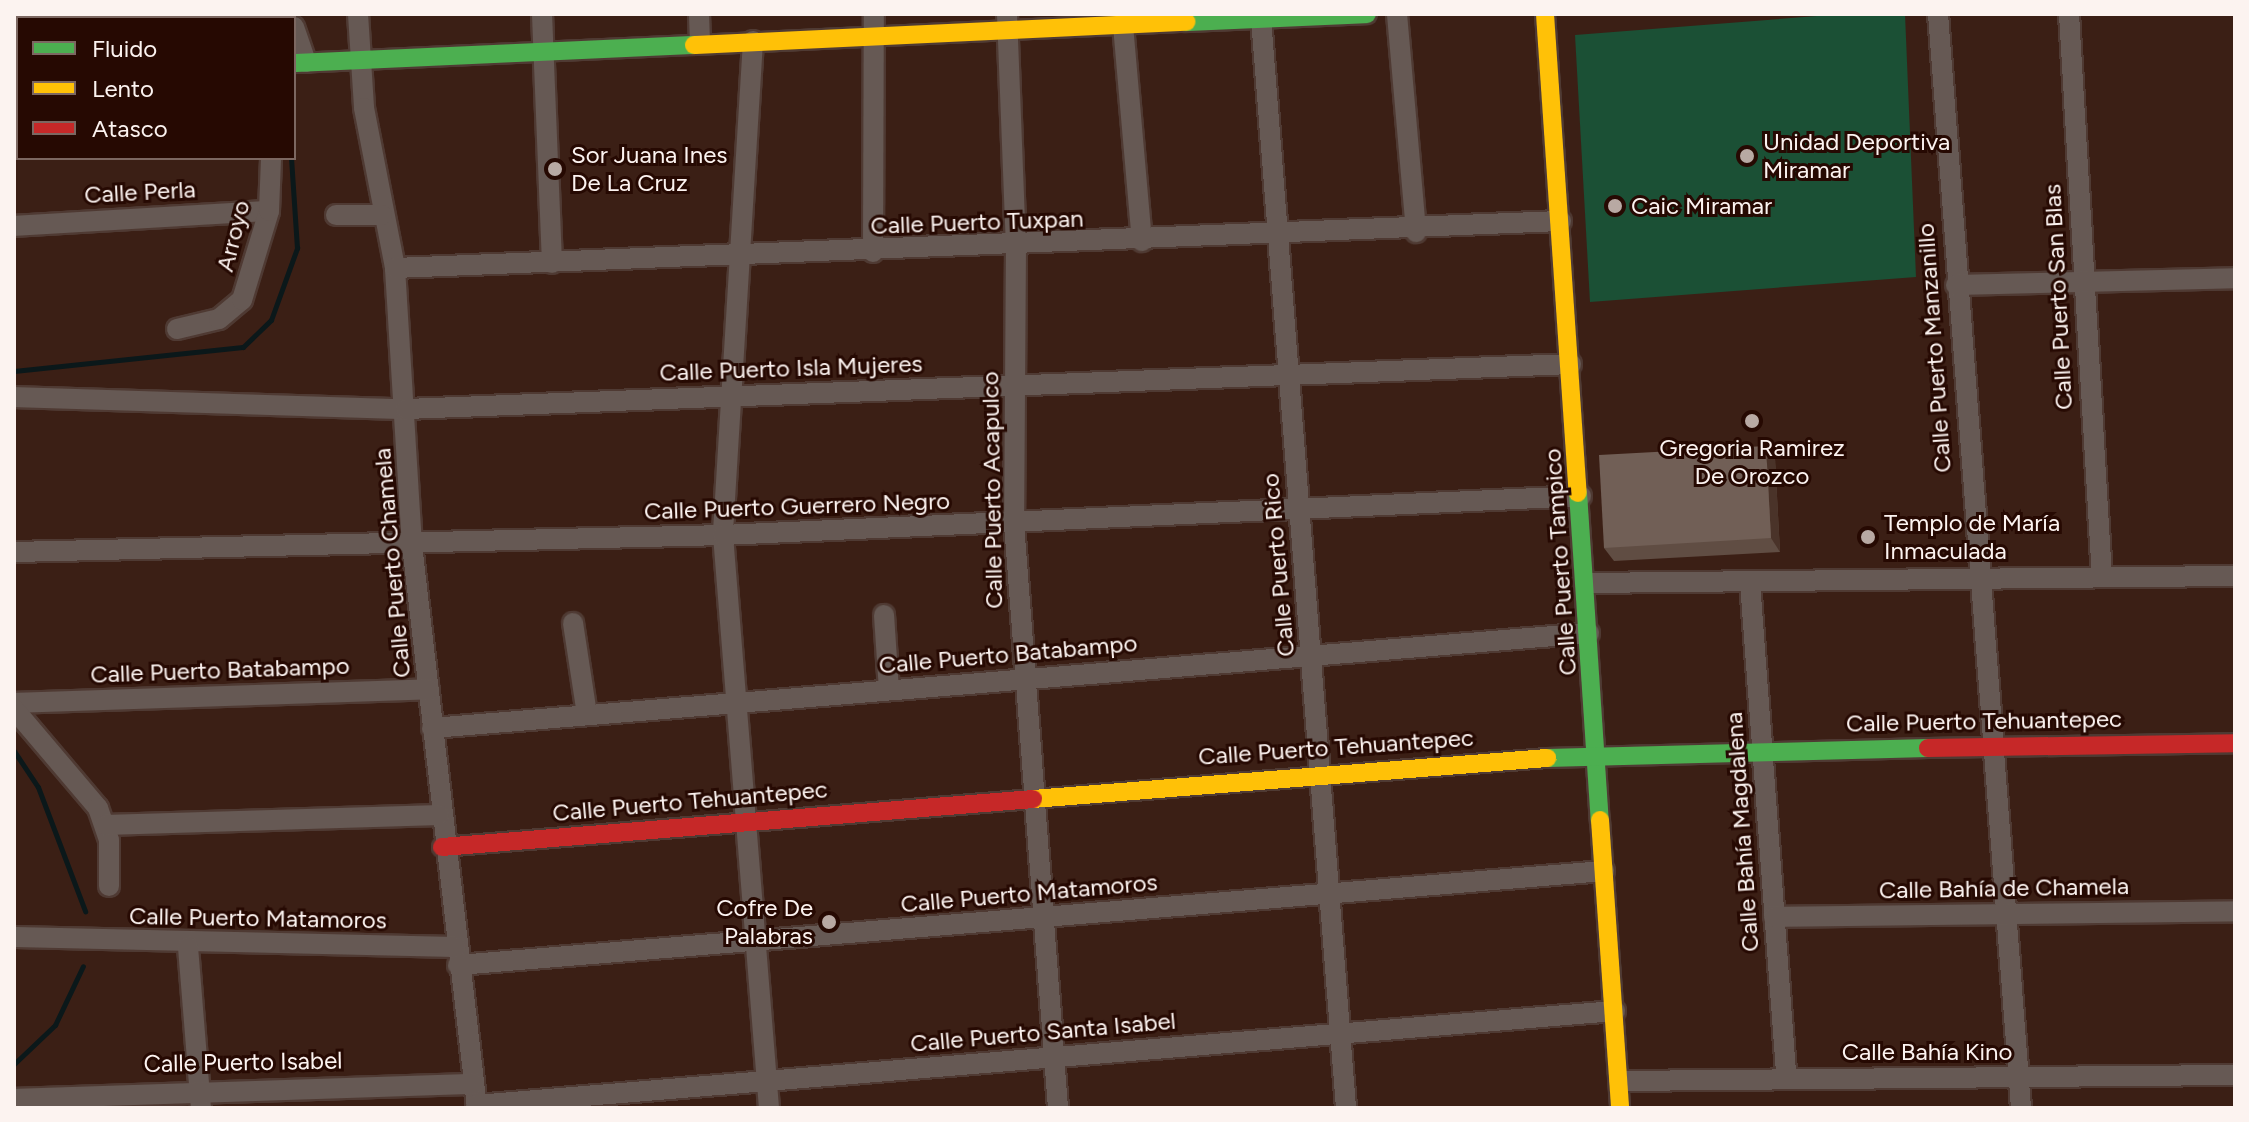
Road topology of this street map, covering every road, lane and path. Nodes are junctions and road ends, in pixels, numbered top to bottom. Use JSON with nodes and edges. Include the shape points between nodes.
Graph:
{"nodes":[{"id":1,"x":358,"y":14,"type":"edge"},
{"id":2,"x":542,"y":14,"type":"edge"},
{"id":3,"x":699,"y":14,"type":"edge"},
{"id":4,"x":874,"y":14,"type":"edge"},
{"id":5,"x":1367,"y":14,"type":"edge"},
{"id":6,"x":1397,"y":14,"type":"edge"},
{"id":7,"x":1545,"y":14,"type":"edge"},
{"id":8,"x":1938,"y":14,"type":"edge"},
{"id":9,"x":2069,"y":14,"type":"edge"},
{"id":10,"x":1209,"y":17,"type":"edge"},
{"id":11,"x":1261,"y":18,"type":"junction"},
{"id":12,"x":1007,"y":23,"type":"edge"},
{"id":13,"x":1123,"y":25,"type":"junction"},
{"id":14,"x":296,"y":39,"type":"edge"},
{"id":15,"x":875,"y":39,"type":"junction"},
{"id":16,"x":753,"y":41,"type":"junction"},
{"id":17,"x":700,"y":43,"type":"junction"},
{"id":18,"x":543,"y":51,"type":"junction"},
{"id":19,"x":360,"y":61,"type":"junction"},
{"id":20,"x":300,"y":63,"type":"edge"},
{"id":21,"x":271,"y":160,"type":"edge"},
{"id":22,"x":269,"y":211,"type":"junction"},
{"id":23,"x":336,"y":215,"type":"dead end"},
{"id":24,"x":382,"y":215,"type":"junction"},
{"id":25,"x":1561,"y":221,"type":"junction"},
{"id":26,"x":14,"y":226,"type":"edge"},
{"id":27,"x":1416,"y":232,"type":"junction"},
{"id":28,"x":1277,"y":235,"type":"junction"},
{"id":29,"x":1142,"y":241,"type":"junction"},
{"id":30,"x":1016,"y":246,"type":"junction"},
{"id":31,"x":873,"y":252,"type":"junction"},
{"id":32,"x":739,"y":256,"type":"junction"},
{"id":33,"x":552,"y":263,"type":"junction"},
{"id":34,"x":395,"y":268,"type":"junction"},
{"id":35,"x":2235,"y":278,"type":"edge"},
{"id":36,"x":2083,"y":283,"type":"junction"},
{"id":37,"x":1956,"y":285,"type":"junction"},
{"id":38,"x":177,"y":329,"type":"dead end"},
{"id":39,"x":1571,"y":364,"type":"junction"},
{"id":40,"x":1289,"y":376,"type":"junction"},
{"id":41,"x":1016,"y":385,"type":"junction"},
{"id":42,"x":728,"y":396,"type":"junction"},
{"id":43,"x":14,"y":397,"type":"edge"},
{"id":44,"x":406,"y":409,"type":"junction"},
{"id":45,"x":1581,"y":496,"type":"junction"},
{"id":46,"x":1299,"y":510,"type":"junction"},
{"id":47,"x":1014,"y":523,"type":"junction"},
{"id":48,"x":723,"y":535,"type":"junction"},
{"id":49,"x":412,"y":545,"type":"junction"},
{"id":50,"x":14,"y":552,"type":"edge"},
{"id":51,"x":2235,"y":576,"type":"edge"},
{"id":52,"x":2102,"y":577,"type":"junction"},
{"id":53,"x":1978,"y":579,"type":"junction"},
{"id":54,"x":1750,"y":582,"type":"junction"},
{"id":55,"x":1585,"y":583,"type":"junction"},
{"id":56,"x":884,"y":615,"type":"dead end"},
{"id":57,"x":573,"y":623,"type":"dead end"},
{"id":58,"x":1589,"y":633,"type":"junction"},
{"id":59,"x":1311,"y":653,"type":"junction"},
{"id":60,"x":1023,"y":679,"type":"junction"},
{"id":61,"x":429,"y":689,"type":"junction"},
{"id":62,"x":889,"y":690,"type":"junction"},
{"id":63,"x":737,"y":704,"type":"junction"},
{"id":64,"x":14,"y":706,"type":"edge"},
{"id":65,"x":587,"y":715,"type":"junction"},
{"id":66,"x":432,"y":728,"type":"junction"},
{"id":67,"x":2235,"y":743,"type":"edge"},
{"id":68,"x":1997,"y":747,"type":"junction"},
{"id":69,"x":1762,"y":751,"type":"junction"},
{"id":70,"x":1597,"y":754,"type":"junction"},
{"id":71,"x":1321,"y":774,"type":"junction"},
{"id":72,"x":1035,"y":797,"type":"junction"},
{"id":73,"x":439,"y":815,"type":"junction"},
{"id":74,"x":747,"y":823,"type":"junction"},
{"id":75,"x":106,"y":825,"type":"junction"},
{"id":76,"x":442,"y":847,"type":"junction"},
{"id":77,"x":1604,"y":871,"type":"junction"},
{"id":78,"x":109,"y":886,"type":"dead end"},
{"id":79,"x":1329,"y":894,"type":"junction"},
{"id":80,"x":2235,"y":911,"type":"edge"},
{"id":81,"x":2003,"y":913,"type":"junction"},
{"id":82,"x":1774,"y":917,"type":"junction"},
{"id":83,"x":1043,"y":918,"type":"junction"},
{"id":84,"x":14,"y":937,"type":"edge"},
{"id":85,"x":759,"y":943,"type":"junction"},
{"id":86,"x":188,"y":947,"type":"junction"},
{"id":87,"x":457,"y":956,"type":"junction"},
{"id":88,"x":1615,"y":1011,"type":"junction"},
{"id":89,"x":1338,"y":1032,"type":"junction"},
{"id":90,"x":1053,"y":1058,"type":"junction"},
{"id":91,"x":2235,"y":1075,"type":"edge"},
{"id":92,"x":1786,"y":1078,"type":"junction"},
{"id":93,"x":2019,"y":1078,"type":"junction"},
{"id":94,"x":1619,"y":1081,"type":"junction"},
{"id":95,"x":768,"y":1082,"type":"junction"},
{"id":96,"x":201,"y":1098,"type":"edge"},
{"id":97,"x":14,"y":1099,"type":"edge"},
{"id":98,"x":476,"y":1099,"type":"edge"},
{"id":99,"x":769,"y":1108,"type":"edge"},
{"id":100,"x":1058,"y":1108,"type":"edge"},
{"id":101,"x":1346,"y":1108,"type":"edge"},
{"id":102,"x":1620,"y":1108,"type":"edge"},
{"id":103,"x":2021,"y":1108,"type":"edge"}],
"edges":[{"from":1,"to":19,"type":"street","name":"Calle Puerto Chamela"},
{"from":2,"to":18,"type":"street"},
{"from":3,"to":17,"type":"street"},
{"from":4,"to":15,"type":"street"},
{"from":5,"to":11,"type":"street"},
{"from":6,"to":27,"type":"street"},
{"from":7,"to":25,"type":"street","name":"Calle Puerto Tampico"},
{"from":8,"to":37,"type":"street","name":"Calle Puerto Manzanillo"},
{"from":9,"to":36,"type":"street","name":"Calle Puerto San Blas"},
{"from":10,"to":11,"type":"street"},
{"from":10,"to":13,"type":"street"},
{"from":11,"to":28,"type":"street","name":"Calle Puerto Rico"},
{"from":12,"to":13,"type":"street"},
{"from":12,"to":15,"type":"street"},
{"from":12,"to":30,"type":"street","name":"Calle Puerto Acapulco"},
{"from":13,"to":29,"type":"street"},
{"from":14,"to":20,"type":"street"},
{"from":15,"to":16,"type":"street"},
{"from":15,"to":31,"type":"street"},
{"from":16,"to":17,"type":"street"},
{"from":16,"to":32,"type":"street"},
{"from":17,"to":18,"type":"street"},
{"from":18,"to":19,"type":"street"},
{"from":18,"to":33,"type":"street"},
{"from":19,"to":20,"type":"street"},
{"from":19,"to":24,"type":"street","name":"Calle Puerto Chamela"},
{"from":21,"to":22,"type":"street","name":"Arroyo"},
{"from":22,"to":26,"type":"street","name":"Calle Perla"},
{"from":22,"to":38,"type":"street","name":"Arroyo","via":[[242,300],[219,319]]},
{"from":23,"to":24,"type":"street"},
{"from":24,"to":34,"type":"street","name":"Calle Puerto Chamela"},
{"from":25,"to":27,"type":"street","name":"Calle Puerto Tuxpan"},
{"from":25,"to":39,"type":"street","name":"Calle Puerto Tampico"},
{"from":27,"to":28,"type":"street","name":"Calle Puerto Tuxpan"},
{"from":28,"to":29,"type":"street","name":"Calle Puerto Tuxpan"},
{"from":28,"to":40,"type":"street","name":"Calle Puerto Rico"},
{"from":29,"to":30,"type":"street","name":"Calle Puerto Tuxpan"},
{"from":30,"to":31,"type":"street","name":"Calle Puerto Tuxpan"},
{"from":30,"to":41,"type":"street","name":"Calle Puerto Acapulco"},
{"from":31,"to":32,"type":"street","name":"Calle Puerto Tuxpan"},
{"from":32,"to":33,"type":"street","name":"Calle Puerto Tuxpan"},
{"from":32,"to":42,"type":"street"},
{"from":33,"to":34,"type":"street","name":"Calle Puerto Tuxpan"},
{"from":34,"to":44,"type":"street","name":"Calle Puerto Chamela"},
{"from":35,"to":36,"type":"street"},
{"from":36,"to":37,"type":"street"},
{"from":36,"to":52,"type":"street","name":"Calle Puerto San Blas"},
{"from":37,"to":53,"type":"street","name":"Calle Puerto Manzanillo"},
{"from":39,"to":40,"type":"street","name":"Calle Puerto Isla Mujeres"},
{"from":39,"to":45,"type":"street","name":"Calle Puerto Tampico"},
{"from":40,"to":41,"type":"street","name":"Calle Puerto Isla Mujeres"},
{"from":40,"to":46,"type":"street","name":"Calle Puerto Rico"},
{"from":41,"to":42,"type":"street","name":"Calle Puerto Isla Mujeres"},
{"from":41,"to":47,"type":"street","name":"Calle Puerto Acapulco"},
{"from":42,"to":44,"type":"street","name":"Calle Puerto Isla Mujeres"},
{"from":42,"to":48,"type":"street"},
{"from":43,"to":44,"type":"street","name":"Calle Puerto Isla Mujeres"},
{"from":44,"to":49,"type":"street","name":"Calle Puerto Chamela"},
{"from":45,"to":46,"type":"street","name":"Calle Puerto Guerrero Negro"},
{"from":45,"to":55,"type":"street","name":"Calle Puerto Tampico"},
{"from":46,"to":47,"type":"street","name":"Calle Puerto Guerrero Negro"},
{"from":46,"to":59,"type":"street","name":"Calle Puerto Rico"},
{"from":47,"to":48,"type":"street","name":"Calle Puerto Guerrero Negro"},
{"from":47,"to":60,"type":"street","name":"Calle Puerto Acapulco"},
{"from":48,"to":49,"type":"street","name":"Calle Puerto Guerrero Negro"},
{"from":48,"to":63,"type":"street"},
{"from":49,"to":50,"type":"street","name":"Calle Puerto Guerrero Negro"},
{"from":49,"to":61,"type":"street","name":"Calle Puerto Chamela"},
{"from":51,"to":52,"type":"street"},
{"from":52,"to":53,"type":"street"},
{"from":53,"to":54,"type":"street"},
{"from":53,"to":68,"type":"street","name":"Calle Puerto Manzanillo"},
{"from":54,"to":55,"type":"street"},
{"from":54,"to":69,"type":"street","name":"Calle Bahía Magdalena"},
{"from":55,"to":58,"type":"street","name":"Calle Puerto Tampico"},
{"from":56,"to":62,"type":"street"},
{"from":57,"to":65,"type":"street"},
{"from":58,"to":59,"type":"street","name":"Calle Puerto Batabampo"},
{"from":58,"to":70,"type":"street","name":"Calle Puerto Tampico"},
{"from":59,"to":60,"type":"street","name":"Calle Puerto Batabampo"},
{"from":59,"to":71,"type":"street","name":"Calle Puerto Rico"},
{"from":60,"to":62,"type":"street","name":"Calle Puerto Batabampo"},
{"from":60,"to":72,"type":"street","name":"Calle Puerto Acapulco"},
{"from":61,"to":64,"type":"street","name":"Calle Puerto Batabampo"},
{"from":61,"to":66,"type":"street","name":"Calle Puerto Chamela"},
{"from":62,"to":63,"type":"street","name":"Calle Puerto Batabampo"},
{"from":63,"to":65,"type":"street","name":"Calle Puerto Batabampo"},
{"from":63,"to":74,"type":"street"},
{"from":64,"to":75,"type":"street","via":[[58,753]]},
{"from":65,"to":66,"type":"street","name":"Calle Puerto Batabampo"},
{"from":66,"to":73,"type":"street","name":"Calle Puerto Chamela"},
{"from":67,"to":68,"type":"street","name":"Calle Puerto Tehuantepec"},
{"from":68,"to":69,"type":"street","name":"Calle Puerto Tehuantepec"},
{"from":68,"to":81,"type":"street","name":"Calle Puerto Manzanillo"},
{"from":69,"to":70,"type":"street","name":"Calle Puerto Tehuantepec"},
{"from":69,"to":82,"type":"street","name":"Calle Bahía Magdalena"},
{"from":70,"to":71,"type":"street","name":"Calle Puerto Tehuantepec"},
{"from":70,"to":77,"type":"street","name":"Calle Puerto Tampico"},
{"from":71,"to":72,"type":"street","name":"Calle Puerto Tehuantepec"},
{"from":71,"to":79,"type":"street","name":"Calle Puerto Rico"},
{"from":72,"to":74,"type":"street","name":"Calle Puerto Tehuantepec"},
{"from":72,"to":83,"type":"street","name":"Calle Puerto Acapulco"},
{"from":73,"to":75,"type":"street"},
{"from":73,"to":76,"type":"street","name":"Calle Puerto Chamela"},
{"from":74,"to":76,"type":"street","name":"Calle Puerto Tehuantepec"},
{"from":74,"to":85,"type":"street"},
{"from":75,"to":78,"type":"street"},
{"from":76,"to":87,"type":"street","name":"Calle Puerto Chamela"},
{"from":77,"to":79,"type":"street","name":"Calle Puerto Matamoros"},
{"from":77,"to":88,"type":"street","name":"Calle Puerto Tampico"},
{"from":79,"to":83,"type":"street","name":"Calle Puerto Matamoros"},
{"from":79,"to":89,"type":"street","name":"Calle Puerto Rico"},
{"from":80,"to":81,"type":"street","name":"Calle Bahía de Chamela"},
{"from":81,"to":82,"type":"street","name":"Calle Bahía de Chamela"},
{"from":81,"to":93,"type":"street","name":"Calle Puerto Manzanillo"},
{"from":82,"to":92,"type":"street","name":"Calle Bahía Magdalena"},
{"from":83,"to":85,"type":"street","name":"Calle Puerto Matamoros"},
{"from":83,"to":90,"type":"street","name":"Calle Puerto Acapulco"},
{"from":84,"to":86,"type":"street","name":"Calle Puerto Matamoros"},
{"from":85,"to":87,"type":"street","name":"Calle Puerto Matamoros"},
{"from":85,"to":95,"type":"street"},
{"from":86,"to":87,"type":"street","name":"Calle Puerto Matamoros"},
{"from":86,"to":96,"type":"street"},
{"from":87,"to":98,"type":"street","name":"Calle Puerto Chamela"},
{"from":88,"to":89,"type":"street","name":"Calle Puerto Santa Isabel"},
{"from":88,"to":94,"type":"street","name":"Calle Puerto Tampico"},
{"from":89,"to":90,"type":"street","name":"Calle Puerto Santa Isabel"},
{"from":89,"to":101,"type":"street","name":"Calle Puerto Rico"},
{"from":90,"to":95,"type":"street","name":"Calle Puerto Santa Isabel"},
{"from":90,"to":100,"type":"street","name":"Calle Puerto Acapulco"},
{"from":91,"to":93,"type":"street","name":"Calle Bahía Kino"},
{"from":92,"to":93,"type":"street","name":"Calle Bahía Kino"},
{"from":92,"to":94,"type":"street","name":"Calle Bahía Kino"},
{"from":93,"to":103,"type":"street","name":"Calle Puerto Manzanillo"},
{"from":94,"to":102,"type":"street","name":"Calle Puerto Tampico"},
{"from":95,"to":98,"type":"street","name":"Calle Puerto Santa Isabel"},
{"from":95,"to":99,"type":"street"},
{"from":96,"to":97,"type":"street","name":"Calle Puerto Isabel"},
{"from":96,"to":98,"type":"street","name":"Calle Puerto Isabel"}]}
